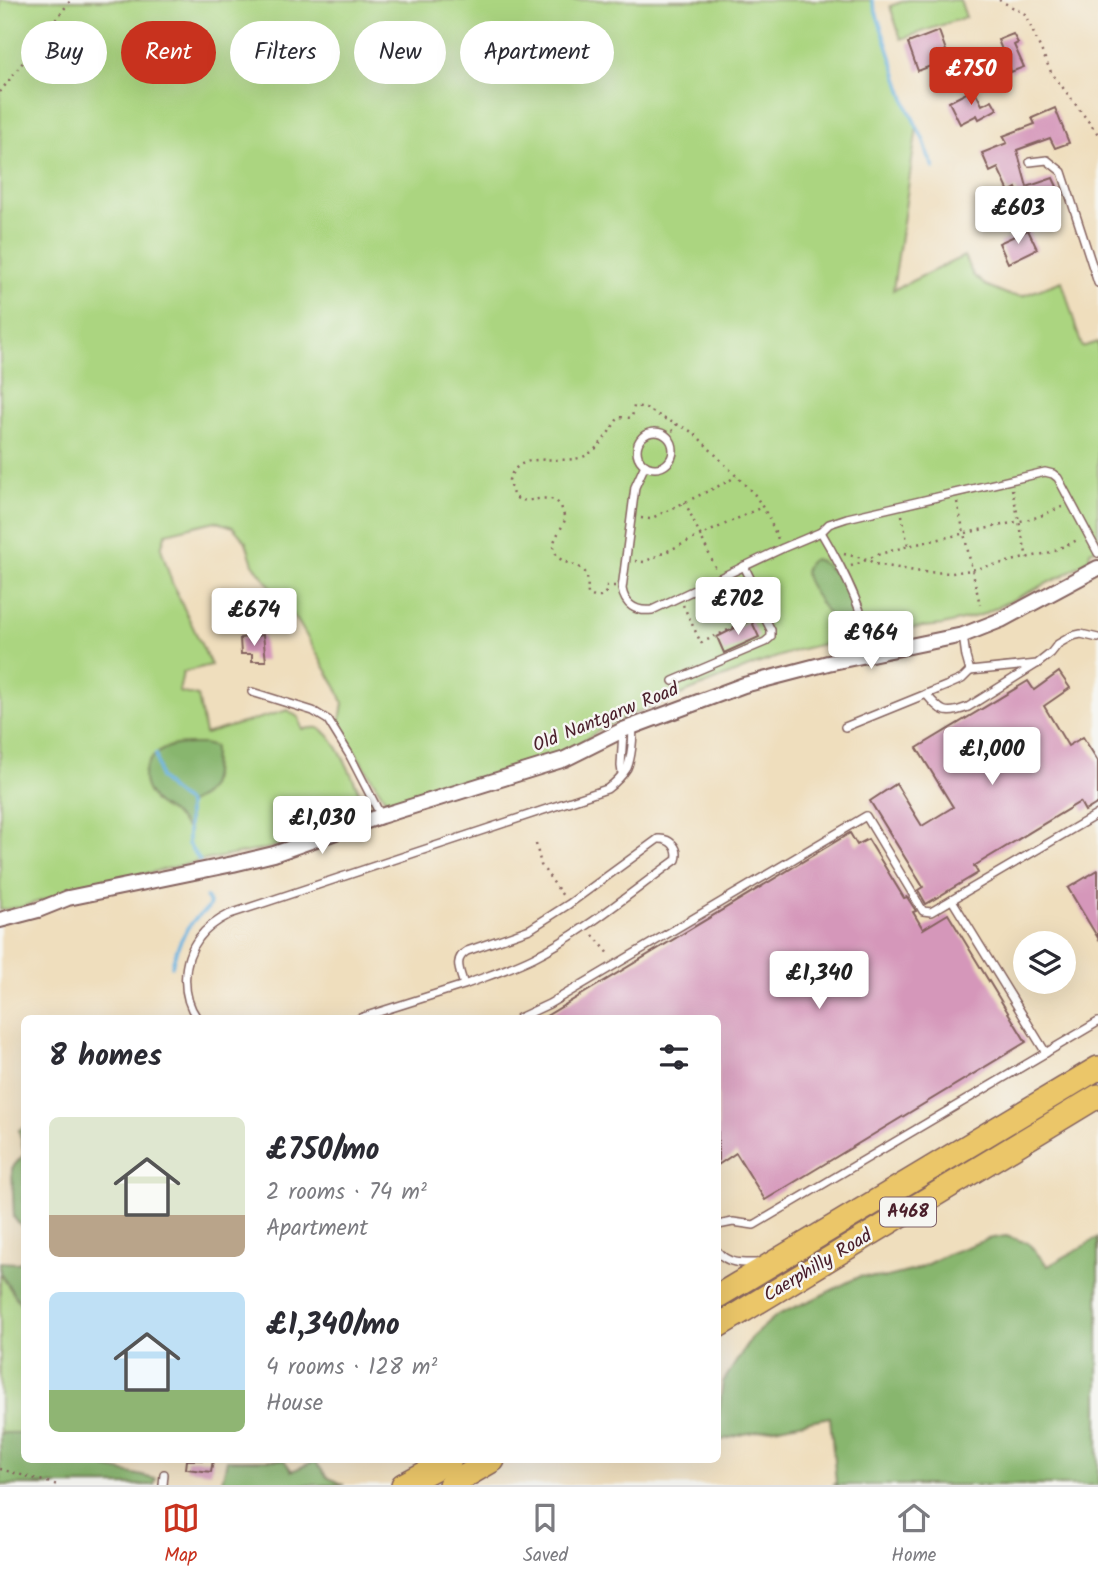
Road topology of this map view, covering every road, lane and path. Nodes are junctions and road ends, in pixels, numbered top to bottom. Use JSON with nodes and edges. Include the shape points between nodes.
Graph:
{"nodes":[{"id":1,"x":71,"y":0,"type":"edge"},
{"id":2,"x":999,"y":0,"type":"edge"},
{"id":3,"x":0,"y":92,"type":"edge"},
{"id":4,"x":1098,"y":134,"type":"edge"},
{"id":5,"x":1030,"y":162,"type":"dead end"},
{"id":6,"x":1098,"y":283,"type":"edge"},
{"id":7,"x":677,"y":424,"type":"junction"},
{"id":8,"x":668,"y":437,"type":"junction"},
{"id":9,"x":645,"y":465,"type":"junction"},
{"id":10,"x":737,"y":475,"type":"junction"},
{"id":11,"x":1010,"y":479,"type":"junction"},
{"id":12,"x":955,"y":492,"type":"junction"},
{"id":13,"x":685,"y":502,"type":"junction"},
{"id":14,"x":1071,"y":503,"type":"junction"},
{"id":15,"x":899,"y":505,"type":"junction"},
{"id":16,"x":762,"y":506,"type":"junction"},
{"id":17,"x":631,"y":516,"type":"junction"},
{"id":18,"x":1020,"y":522,"type":"junction"},
{"id":19,"x":821,"y":532,"type":"junction"},
{"id":20,"x":963,"y":534,"type":"junction"},
{"id":21,"x":1088,"y":535,"type":"junction"},
{"id":22,"x":701,"y":536,"type":"junction"},
{"id":23,"x":780,"y":541,"type":"dead end"},
{"id":24,"x":908,"y":546,"type":"junction"},
{"id":25,"x":839,"y":553,"type":"dead end"},
{"id":26,"x":1098,"y":553,"type":"edge"},
{"id":27,"x":1027,"y":558,"type":"junction"},
{"id":28,"x":867,"y":559,"type":"junction"},
{"id":29,"x":625,"y":560,"type":"junction"},
{"id":30,"x":744,"y":566,"type":"junction"},
{"id":31,"x":1098,"y":568,"type":"edge"},
{"id":32,"x":841,"y":570,"type":"junction"},
{"id":33,"x":971,"y":570,"type":"junction"},
{"id":34,"x":717,"y":571,"type":"dead end"},
{"id":35,"x":614,"y":586,"type":"dead end"},
{"id":36,"x":683,"y":605,"type":"dead end"},
{"id":37,"x":980,"y":605,"type":"dead end"},
{"id":38,"x":757,"y":616,"type":"dead end"},
{"id":39,"x":963,"y":635,"type":"junction"},
{"id":40,"x":1098,"y":638,"type":"edge"},
{"id":41,"x":872,"y":653,"type":"junction"},
{"id":42,"x":1037,"y":664,"type":"junction"},
{"id":43,"x":970,"y":671,"type":"junction"},
{"id":44,"x":673,"y":681,"type":"dead end"},
{"id":45,"x":252,"y":692,"type":"dead end"},
{"id":46,"x":926,"y":694,"type":"junction"},
{"id":47,"x":845,"y":727,"type":"dead end"},
{"id":48,"x":628,"y":728,"type":"junction"},
{"id":49,"x":1098,"y":814,"type":"edge"},
{"id":50,"x":381,"y":816,"type":"junction"},
{"id":51,"x":952,"y":900,"type":"junction"},
{"id":52,"x":0,"y":920,"type":"edge"},
{"id":53,"x":464,"y":985,"type":"junction"},
{"id":54,"x":196,"y":1015,"type":"edge"},
{"id":55,"x":369,"y":1015,"type":"edge"},
{"id":56,"x":525,"y":1015,"type":"edge"},
{"id":57,"x":1098,"y":1022,"type":"edge"},
{"id":58,"x":1046,"y":1053,"type":"junction"},
{"id":59,"x":1098,"y":1068,"type":"edge"},
{"id":60,"x":1098,"y":1096,"type":"edge"},
{"id":61,"x":721,"y":1224,"type":"edge"},
{"id":62,"x":721,"y":1256,"type":"edge"},
{"id":63,"x":772,"y":1263,"type":"junction"},
{"id":64,"x":721,"y":1294,"type":"edge"},
{"id":65,"x":721,"y":1324,"type":"edge"},
{"id":66,"x":444,"y":1463,"type":"edge"},
{"id":67,"x":488,"y":1463,"type":"edge"},
{"id":68,"x":0,"y":1469,"type":"edge"},
{"id":69,"x":164,"y":1474,"type":"dead end"},
{"id":70,"x":58,"y":1485,"type":"edge"},
{"id":71,"x":163,"y":1485,"type":"edge"},
{"id":72,"x":403,"y":1485,"type":"edge"},
{"id":73,"x":450,"y":1485,"type":"edge"}],
"edges":[{"from":1,"to":3,"type":"path"},
{"from":2,"to":4,"type":"path","via":[[1025,14],[1051,72]]},
{"from":5,"to":6,"type":"lane","via":[[1047,160],[1062,172]]},
{"from":7,"to":8,"type":"path"},
{"from":7,"to":10,"type":"path","via":[[696,435]]},
{"from":7,"to":35,"type":"path","via":[[648,408],[634,406],[632,418],[619,417],[588,454],[529,461],[510,476],[510,488],[519,499],[551,499],[561,506],[565,519],[555,540],[556,552],[562,561],[583,570],[589,594],[600,597],[607,586]]},
{"from":8,"to":9,"type":"lane","via":[[674,449],[671,460],[656,468]]},
{"from":8,"to":9,"type":"lane","via":[[655,432],[640,440],[637,451]]},
{"from":9,"to":17,"type":"lane","via":[[635,487]]},
{"from":10,"to":13,"type":"path"},
{"from":10,"to":16,"type":"path"},
{"from":11,"to":12,"type":"lane"},
{"from":11,"to":14,"type":"lane","via":[[1049,472],[1058,478]]},
{"from":11,"to":18,"type":"path"},
{"from":12,"to":15,"type":"lane"},
{"from":12,"to":20,"type":"path"},
{"from":13,"to":17,"type":"path","via":[[650,519]]},
{"from":13,"to":22,"type":"path"},
{"from":14,"to":18,"type":"path"},
{"from":14,"to":21,"type":"lane"},
{"from":15,"to":19,"type":"lane","via":[[846,518]]},
{"from":15,"to":24,"type":"path"},
{"from":16,"to":22,"type":"path"},
{"from":16,"to":23,"type":"path"},
{"from":17,"to":29,"type":"lane"},
{"from":18,"to":20,"type":"path"},
{"from":18,"to":27,"type":"path"},
{"from":19,"to":30,"type":"lane"},
{"from":19,"to":32,"type":"lane"},
{"from":20,"to":24,"type":"path"},
{"from":20,"to":33,"type":"path"},
{"from":21,"to":26,"type":"lane"},
{"from":21,"to":27,"type":"path"},
{"from":22,"to":29,"type":"path","via":[[644,562]]},
{"from":22,"to":34,"type":"path"},
{"from":24,"to":28,"type":"path"},
{"from":25,"to":28,"type":"path"},
{"from":27,"to":33,"type":"path"},
{"from":28,"to":32,"type":"path"},
{"from":28,"to":33,"type":"path","via":[[921,572]]},
{"from":29,"to":30,"type":"lane","via":[[623,595],[630,606],[647,611]]},
{"from":30,"to":44,"type":"lane","via":[[771,637]]},
{"from":31,"to":39,"type":"street","name":"Old Nantgarw Road"},
{"from":32,"to":41,"type":"lane","via":[[865,623]]},
{"from":33,"to":37,"type":"path"},
{"from":36,"to":38,"type":"path","via":[[701,643]]},
{"from":39,"to":41,"type":"street","name":"Old Nantgarw Road"},
{"from":39,"to":43,"type":"lane"},
{"from":40,"to":42,"type":"lane","via":[[1072,636]]},
{"from":41,"to":48,"type":"street","name":"Old Nantgarw Road","via":[[744,685]]},
{"from":42,"to":43,"type":"lane"},
{"from":42,"to":46,"type":"lane","via":[[959,710],[939,709]]},
{"from":43,"to":46,"type":"lane"},
{"from":45,"to":50,"type":"lane","via":[[328,720]]},
{"from":46,"to":47,"type":"lane"},
{"from":48,"to":50,"type":"street","name":"Old Nantgarw Road","via":[[565,759]]},
{"from":48,"to":54,"type":"lane","via":[[622,773],[607,789],[218,920],[197,939],[187,965],[187,995]]},
{"from":49,"to":51,"type":"lane"},
{"from":50,"to":52,"type":"street","name":"Old Nantgarw Road","via":[[274,854],[68,898]]},
{"from":51,"to":56,"type":"lane","via":[[931,912],[923,911],[866,816]]},
{"from":51,"to":58,"type":"lane"},
{"from":53,"to":53,"type":"lane","via":[[548,950],[676,860],[677,850],[670,841],[658,839],[530,929],[467,950],[458,960]]},
{"from":53,"to":55,"type":"lane"},
{"from":57,"to":58,"type":"lane"},
{"from":58,"to":61,"type":"lane","via":[[754,1224]]},
{"from":59,"to":63,"type":"main road","name":"Caerphilly Road","number":"A468"},
{"from":60,"to":65,"type":"main road","name":"Caerphilly Road","number":"A468"},
{"from":62,"to":63,"type":"lane","via":[[730,1262]]},
{"from":63,"to":64,"type":"main road","name":"Caerphilly Road","number":"A468"},
{"from":66,"to":72,"type":"main road"},
{"from":67,"to":73,"type":"main road"},
{"from":68,"to":70,"type":"path"},
{"from":69,"to":71,"type":"lane"}]}
